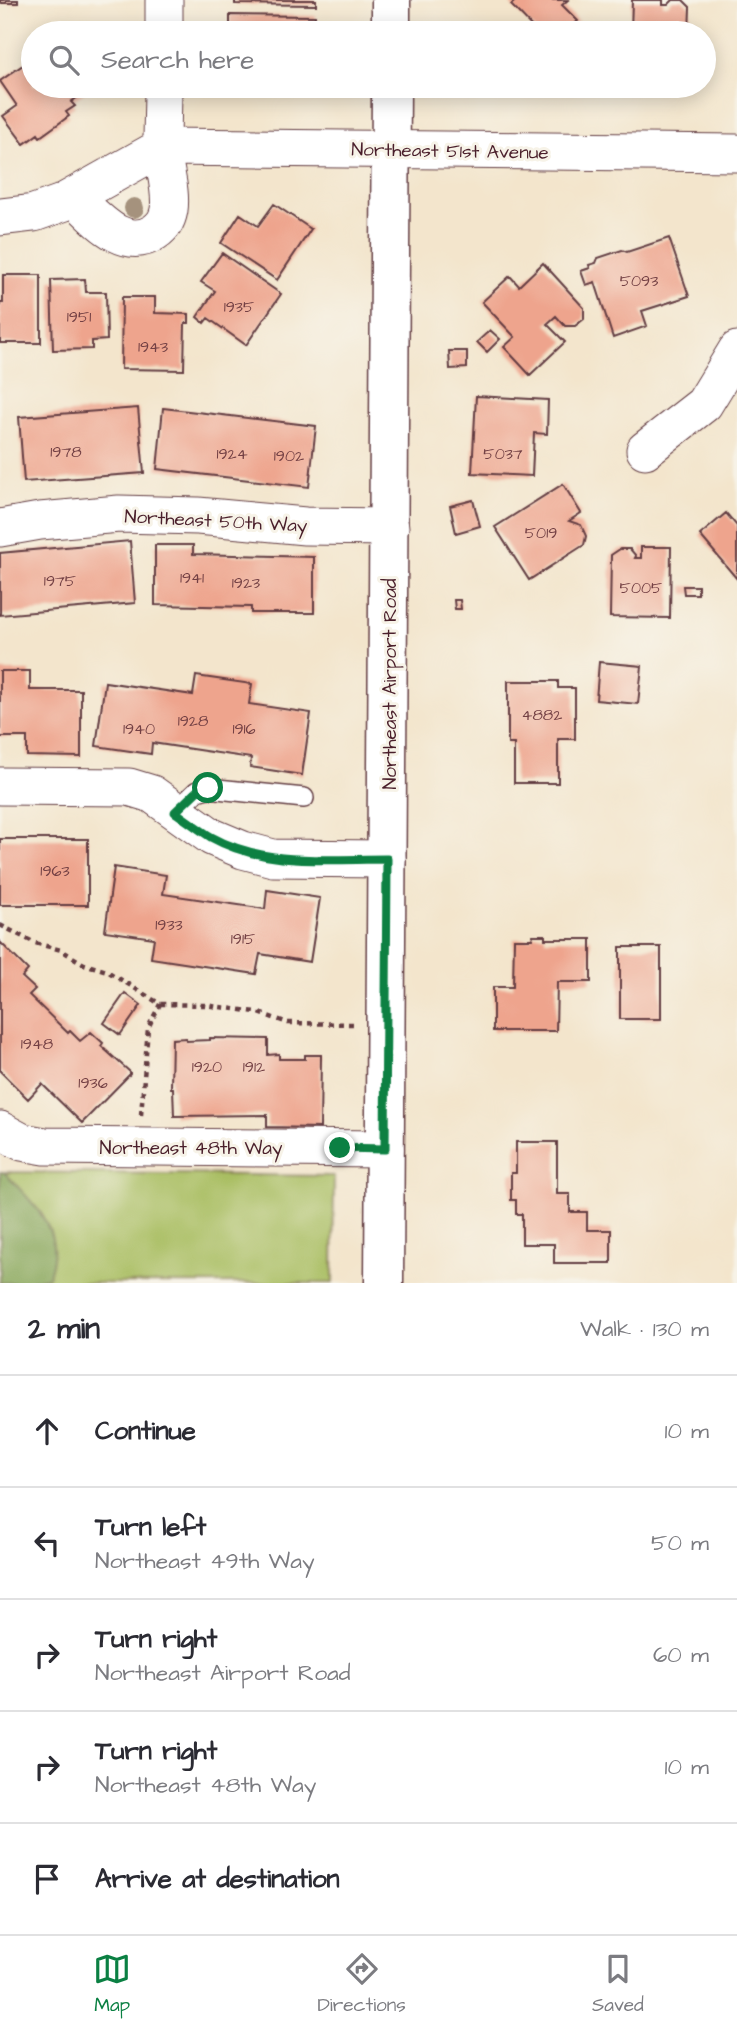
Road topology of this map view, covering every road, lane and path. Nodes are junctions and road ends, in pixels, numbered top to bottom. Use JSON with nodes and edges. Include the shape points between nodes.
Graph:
{"nodes":[{"id":1,"x":164,"y":0,"type":"edge"},
{"id":2,"x":391,"y":0,"type":"edge"},
{"id":3,"x":164,"y":21,"type":"edge"},
{"id":4,"x":391,"y":21,"type":"edge"},
{"id":5,"x":163,"y":98,"type":"edge"},
{"id":6,"x":391,"y":98,"type":"edge"},
{"id":7,"x":162,"y":147,"type":"junction"},
{"id":8,"x":390,"y":149,"type":"junction"},
{"id":9,"x":737,"y":153,"type":"edge"},
{"id":10,"x":74,"y":197,"type":"junction"},
{"id":11,"x":0,"y":216,"type":"edge"},
{"id":12,"x":737,"y":350,"type":"edge"},
{"id":13,"x":645,"y":450,"type":"dead end"},
{"id":14,"x":390,"y":527,"type":"junction"},
{"id":15,"x":0,"y":528,"type":"edge"},
{"id":16,"x":0,"y":786,"type":"edge"},
{"id":17,"x":304,"y":798,"type":"dead end"},
{"id":18,"x":175,"y":812,"type":"junction"},
{"id":19,"x":387,"y":859,"type":"junction"},
{"id":20,"x":0,"y":925,"type":"edge"},
{"id":21,"x":160,"y":1004,"type":"junction"},
{"id":22,"x":386,"y":1024,"type":"junction"},
{"id":23,"x":7,"y":1140,"type":"edge"},
{"id":24,"x":138,"y":1147,"type":"junction"},
{"id":25,"x":385,"y":1149,"type":"junction"},
{"id":26,"x":384,"y":1283,"type":"edge"}],
"edges":[{"from":1,"to":3,"type":"street"},
{"from":2,"to":4,"type":"street"},
{"from":5,"to":7,"type":"street"},
{"from":6,"to":8,"type":"street","name":"Northeast Airport Road"},
{"from":7,"to":8,"type":"street","name":"Northeast 51st Avenue"},
{"from":7,"to":10,"type":"street"},
{"from":7,"to":10,"type":"street","via":[[169,212],[164,225],[150,235],[124,238]]},
{"from":8,"to":9,"type":"street","name":"Northeast 51st Avenue"},
{"from":8,"to":14,"type":"street","name":"Northeast Airport Road"},
{"from":10,"to":11,"type":"street","via":[[34,213]]},
{"from":12,"to":13,"type":"street","via":[[704,404]]},
{"from":14,"to":15,"type":"street","name":"Northeast 50th Way","via":[[119,514]]},
{"from":14,"to":19,"type":"street","name":"Northeast Airport Road"},
{"from":16,"to":18,"type":"street","via":[[129,787],[152,794]]},
{"from":17,"to":18,"type":"lane","via":[[208,788],[197,791]]},
{"from":18,"to":19,"type":"street","via":[[212,837],[273,858]]},
{"from":19,"to":22,"type":"street","name":"Northeast Airport Road"},
{"from":20,"to":21,"type":"path","via":[[107,971]]},
{"from":21,"to":22,"type":"path","via":[[256,1012],[288,1023]]},
{"from":21,"to":24,"type":"path","via":[[148,1028]]},
{"from":22,"to":25,"type":"street","name":"Northeast Airport Road"},
{"from":23,"to":24,"type":"street","name":"Northeast 48th Way","via":[[45,1146]]},
{"from":24,"to":25,"type":"street","name":"Northeast 48th Way"},
{"from":25,"to":26,"type":"street","name":"Northeast Airport Road"}]}
